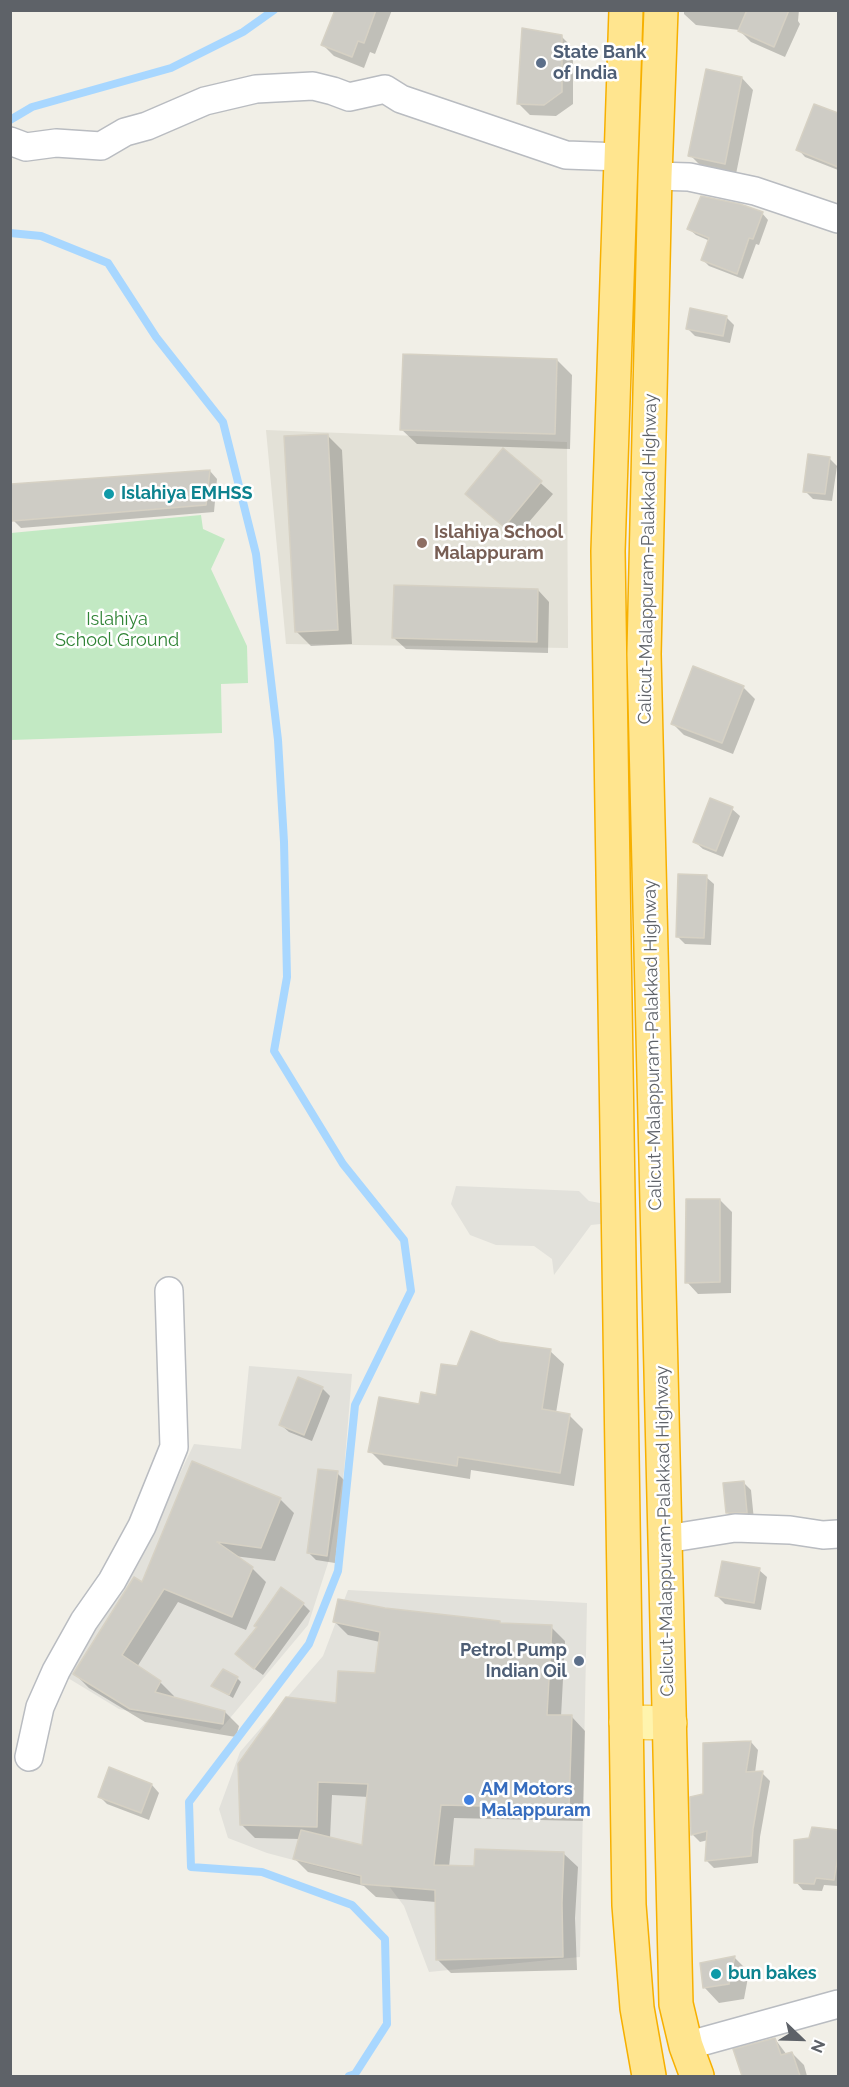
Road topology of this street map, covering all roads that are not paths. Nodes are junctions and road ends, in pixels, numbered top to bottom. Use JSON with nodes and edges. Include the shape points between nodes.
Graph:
{"nodes":[{"id":1,"x":626,"y":10,"type":"edge"},
{"id":2,"x":661,"y":10,"type":"edge"},
{"id":3,"x":10,"y":141,"type":"edge"},
{"id":4,"x":621,"y":157,"type":"junction"},
{"id":5,"x":655,"y":176,"type":"junction"},
{"id":6,"x":838,"y":219,"type":"edge"},
{"id":7,"x":169,"y":1292,"type":"dead end"},
{"id":8,"x":838,"y":1534,"type":"edge"},
{"id":9,"x":666,"y":1539,"type":"junction"},
{"id":10,"x":626,"y":1722,"type":"junction"},
{"id":11,"x":670,"y":1723,"type":"junction"},
{"id":12,"x":29,"y":1757,"type":"dead end"},
{"id":13,"x":838,"y":2004,"type":"edge"},
{"id":14,"x":686,"y":2046,"type":"junction"},
{"id":15,"x":650,"y":2076,"type":"edge"},
{"id":16,"x":697,"y":2076,"type":"edge"}],
"edges":[{"from":1,"to":4,"type":"highway","name":"Calicut-Malappuram-Palakkad Highway"},
{"from":2,"to":5,"type":"highway","name":"Calicut-Malappuram-Palakkad Highway"},
{"from":3,"to":4,"type":"street","via":[[26,147],[56,143],[102,146],[125,132],[205,101],[256,88],[313,86],[350,97],[385,89],[401,99],[566,155]]},
{"from":4,"to":10,"type":"highway","name":"Calicut-Malappuram-Palakkad Highway","via":[[608,551]]},
{"from":5,"to":6,"type":"street","via":[[688,177],[755,191]]},
{"from":5,"to":9,"type":"highway","name":"Calicut-Malappuram-Palakkad Highway","via":[[644,654]]},
{"from":7,"to":12,"type":"street","via":[[174,1447],[142,1526],[56,1671],[40,1707]]},
{"from":8,"to":9,"type":"street","via":[[735,1528]]},
{"from":9,"to":11,"type":"highway","name":"Calicut-Malappuram-Palakkad Highway"},
{"from":10,"to":11,"type":"main road"},
{"from":10,"to":15,"type":"highway","name":"Calicut-Malappuram-Palakkad Highway","via":[[629,1905],[637,2008]]},
{"from":11,"to":14,"type":"highway","name":"Calicut-Malappuram-Palakkad Highway","via":[[676,2004]]},
{"from":13,"to":14,"type":"street"},
{"from":14,"to":16,"type":"highway","name":"Calicut-Malappuram-Palakkad Highway"}]}
